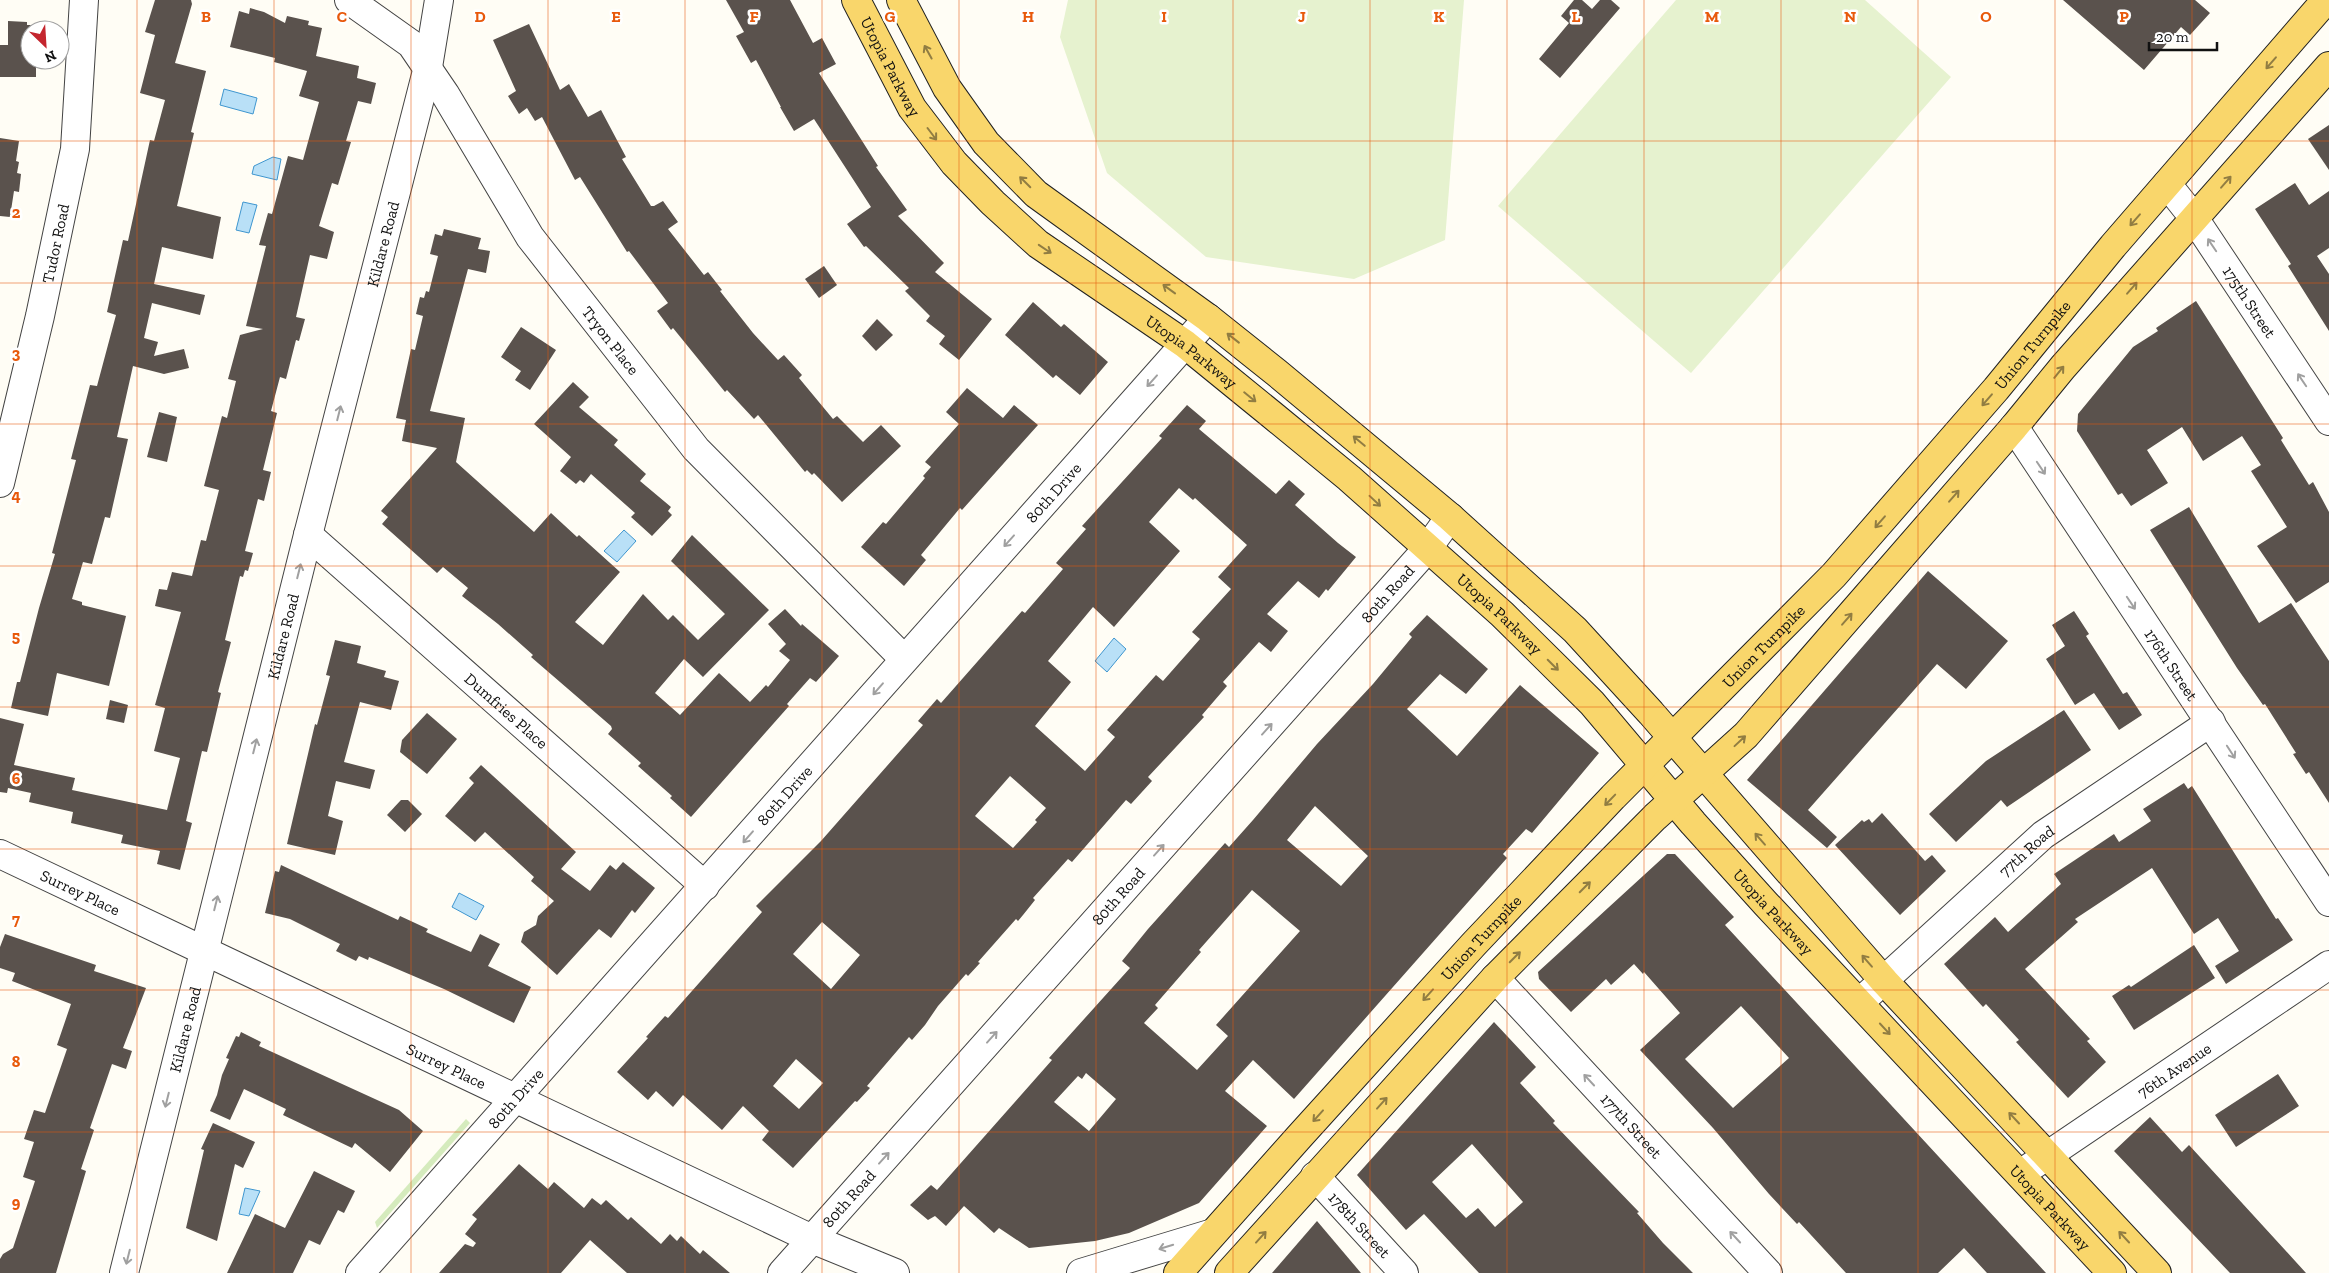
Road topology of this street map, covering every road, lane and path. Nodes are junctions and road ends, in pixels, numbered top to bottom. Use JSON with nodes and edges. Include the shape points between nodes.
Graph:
{"nodes":[{"id":1,"x":84,"y":0,"type":"edge"},
{"id":2,"x":349,"y":0,"type":"edge"},
{"id":3,"x":439,"y":0,"type":"edge"},
{"id":4,"x":856,"y":0,"type":"edge"},
{"id":5,"x":901,"y":0,"type":"edge"},
{"id":6,"x":2326,"y":0,"type":"edge"},
{"id":7,"x":2329,"y":66,"type":"edge"},
{"id":8,"x":428,"y":68,"type":"junction"},
{"id":9,"x":2167,"y":184,"type":"junction"},
{"id":10,"x":2194,"y":218,"type":"junction"},
{"id":11,"x":1208,"y":318,"type":"junction"},
{"id":12,"x":1185,"y":344,"type":"junction"},
{"id":13,"x":2329,"y":421,"type":"edge"},
{"id":14,"x":2014,"y":427,"type":"junction"},
{"id":15,"x":0,"y":483,"type":"edge"},
{"id":16,"x":1450,"y":517,"type":"junction"},
{"id":17,"x":308,"y":535,"type":"junction"},
{"id":18,"x":1427,"y":549,"type":"junction"},
{"id":19,"x":904,"y":659,"type":"junction"},
{"id":20,"x":2211,"y":722,"type":"junction"},
{"id":21,"x":1672,"y":737,"type":"junction"},
{"id":22,"x":1644,"y":765,"type":"junction"},
{"id":23,"x":1704,"y":774,"type":"junction"},
{"id":24,"x":1674,"y":800,"type":"junction"},
{"id":25,"x":0,"y":854,"type":"edge"},
{"id":26,"x":705,"y":886,"type":"junction"},
{"id":27,"x":2329,"y":902,"type":"edge"},
{"id":28,"x":204,"y":950,"type":"junction"},
{"id":29,"x":2329,"y":965,"type":"edge"},
{"id":30,"x":1495,"y":978,"type":"junction"},
{"id":31,"x":1885,"y":982,"type":"junction"},
{"id":32,"x":1860,"y":1002,"type":"junction"},
{"id":33,"x":515,"y":1099,"type":"junction"},
{"id":34,"x":2047,"y":1153,"type":"junction"},
{"id":35,"x":2020,"y":1174,"type":"junction"},
{"id":36,"x":1315,"y":1176,"type":"junction"},
{"id":37,"x":1213,"y":1233,"type":"junction"},
{"id":38,"x":812,"y":1239,"type":"junction"},
{"id":39,"x":124,"y":1273,"type":"edge"},
{"id":40,"x":360,"y":1273,"type":"edge"},
{"id":41,"x":782,"y":1273,"type":"edge"},
{"id":42,"x":895,"y":1273,"type":"edge"},
{"id":43,"x":1081,"y":1273,"type":"edge"},
{"id":44,"x":1178,"y":1273,"type":"edge"},
{"id":45,"x":1229,"y":1273,"type":"edge"},
{"id":46,"x":1404,"y":1273,"type":"edge"},
{"id":47,"x":1768,"y":1273,"type":"edge"},
{"id":48,"x":2112,"y":1273,"type":"edge"},
{"id":49,"x":2157,"y":1273,"type":"edge"}],
"edges":[{"from":1,"to":15,"type":"street","name":"Tudor Road","via":[[75,150]]},
{"from":2,"to":8,"type":"street","name":"Tryon Place","via":[[402,36]]},
{"from":3,"to":8,"type":"street","name":"Kildare Road"},
{"from":4,"to":12,"type":"main road","name":"Utopia Parkway","one_way":true,"via":[[912,108],[954,163],[1038,244]]},
{"from":11,"to":5,"type":"main road","name":"Utopia Parkway","one_way":true,"via":[[1036,194],[986,143],[947,88]]},
{"from":6,"to":9,"type":"main road","name":"Union Turnpike","one_way":true},
{"from":10,"to":7,"type":"main road","one_way":true},
{"from":17,"to":8,"type":"street","name":"Kildare Road","one_way":true},
{"from":8,"to":19,"type":"street","name":"Tryon Place","via":[[530,237],[696,449]]},
{"from":9,"to":10,"type":"street","name":"175th Street"},
{"from":9,"to":21,"type":"main road","name":"Union Turnpike","one_way":true,"via":[[1996,389],[1834,575]]},
{"from":13,"to":10,"type":"street","name":"175th Street","one_way":true},
{"from":14,"to":10,"type":"main road","one_way":true,"via":[[2063,366]]},
{"from":11,"to":12,"type":"street","name":"80th Drive"},
{"from":16,"to":11,"type":"main road","name":"Utopia Parkway","one_way":true},
{"from":12,"to":18,"type":"main road","name":"Utopia Parkway","one_way":true,"via":[[1349,478]]},
{"from":12,"to":19,"type":"street","name":"80th Drive","one_way":true},
{"from":14,"to":20,"type":"street","name":"176th Street","one_way":true},
{"from":23,"to":14,"type":"main road","one_way":true,"via":[[1746,735]]},
{"from":16,"to":18,"type":"street","name":"80th Road"},
{"from":16,"to":21,"type":"main road","name":"Utopia Parkway","via":[[1575,630]]},
{"from":17,"to":26,"type":"street","name":"Dumfries Place"},
{"from":28,"to":17,"type":"street","name":"Kildare Road","one_way":true},
{"from":18,"to":22,"type":"main road","name":"Utopia Parkway","one_way":true,"via":[[1502,614],[1585,697]]},
{"from":38,"to":18,"type":"street","name":"80th Road","one_way":true},
{"from":19,"to":26,"type":"street","name":"80th Drive","one_way":true},
{"from":20,"to":27,"type":"street","name":"176th Street","one_way":true},
{"from":20,"to":31,"type":"street","name":"77th Road","via":[[2043,835]]},
{"from":21,"to":22,"type":"main road","name":"Union Turnpike"},
{"from":21,"to":23,"type":"main road","name":"Utopia Parkway"},
{"from":22,"to":24,"type":"main road","name":"Utopia Parkway"},
{"from":22,"to":37,"type":"main road","name":"Union Turnpike","one_way":true,"via":[[1473,945]]},
{"from":23,"to":24,"type":"main road"},
{"from":31,"to":23,"type":"main road","name":"Utopia Parkway","one_way":true},
{"from":30,"to":24,"type":"main road","one_way":true},
{"from":24,"to":32,"type":"main road","name":"Utopia Parkway","via":[[1766,904]]},
{"from":25,"to":28,"type":"street","name":"Surrey Place"},
{"from":26,"to":33,"type":"street","name":"80th Drive"},
{"from":28,"to":33,"type":"street","name":"Surrey Place"},
{"from":28,"to":39,"type":"street","name":"Kildare Road","one_way":true},
{"from":29,"to":34,"type":"street","name":"76th Avenue"},
{"from":36,"to":30,"type":"main road","one_way":true},
{"from":47,"to":30,"type":"street","name":"177th Street","one_way":true},
{"from":31,"to":32,"type":"street","name":"77th Road"},
{"from":34,"to":31,"type":"main road","name":"Utopia Parkway","one_way":true},
{"from":32,"to":35,"type":"main road","name":"Utopia Parkway","one_way":true},
{"from":33,"to":38,"type":"street","name":"Surrey Place"},
{"from":33,"to":40,"type":"street","name":"80th Drive"},
{"from":34,"to":35,"type":"street","name":"76th Avenue"},
{"from":49,"to":34,"type":"main road","name":"Utopia Parkway","one_way":true},
{"from":35,"to":48,"type":"main road","name":"Utopia Parkway"},
{"from":45,"to":36,"type":"main road","one_way":true},
{"from":36,"to":46,"type":"street","name":"178th Street"},
{"from":37,"to":43,"type":"street","one_way":true},
{"from":37,"to":44,"type":"main road","name":"Union Turnpike"},
{"from":38,"to":41,"type":"street","name":"80th Road"},
{"from":38,"to":42,"type":"street","name":"Surrey Place"}]}
